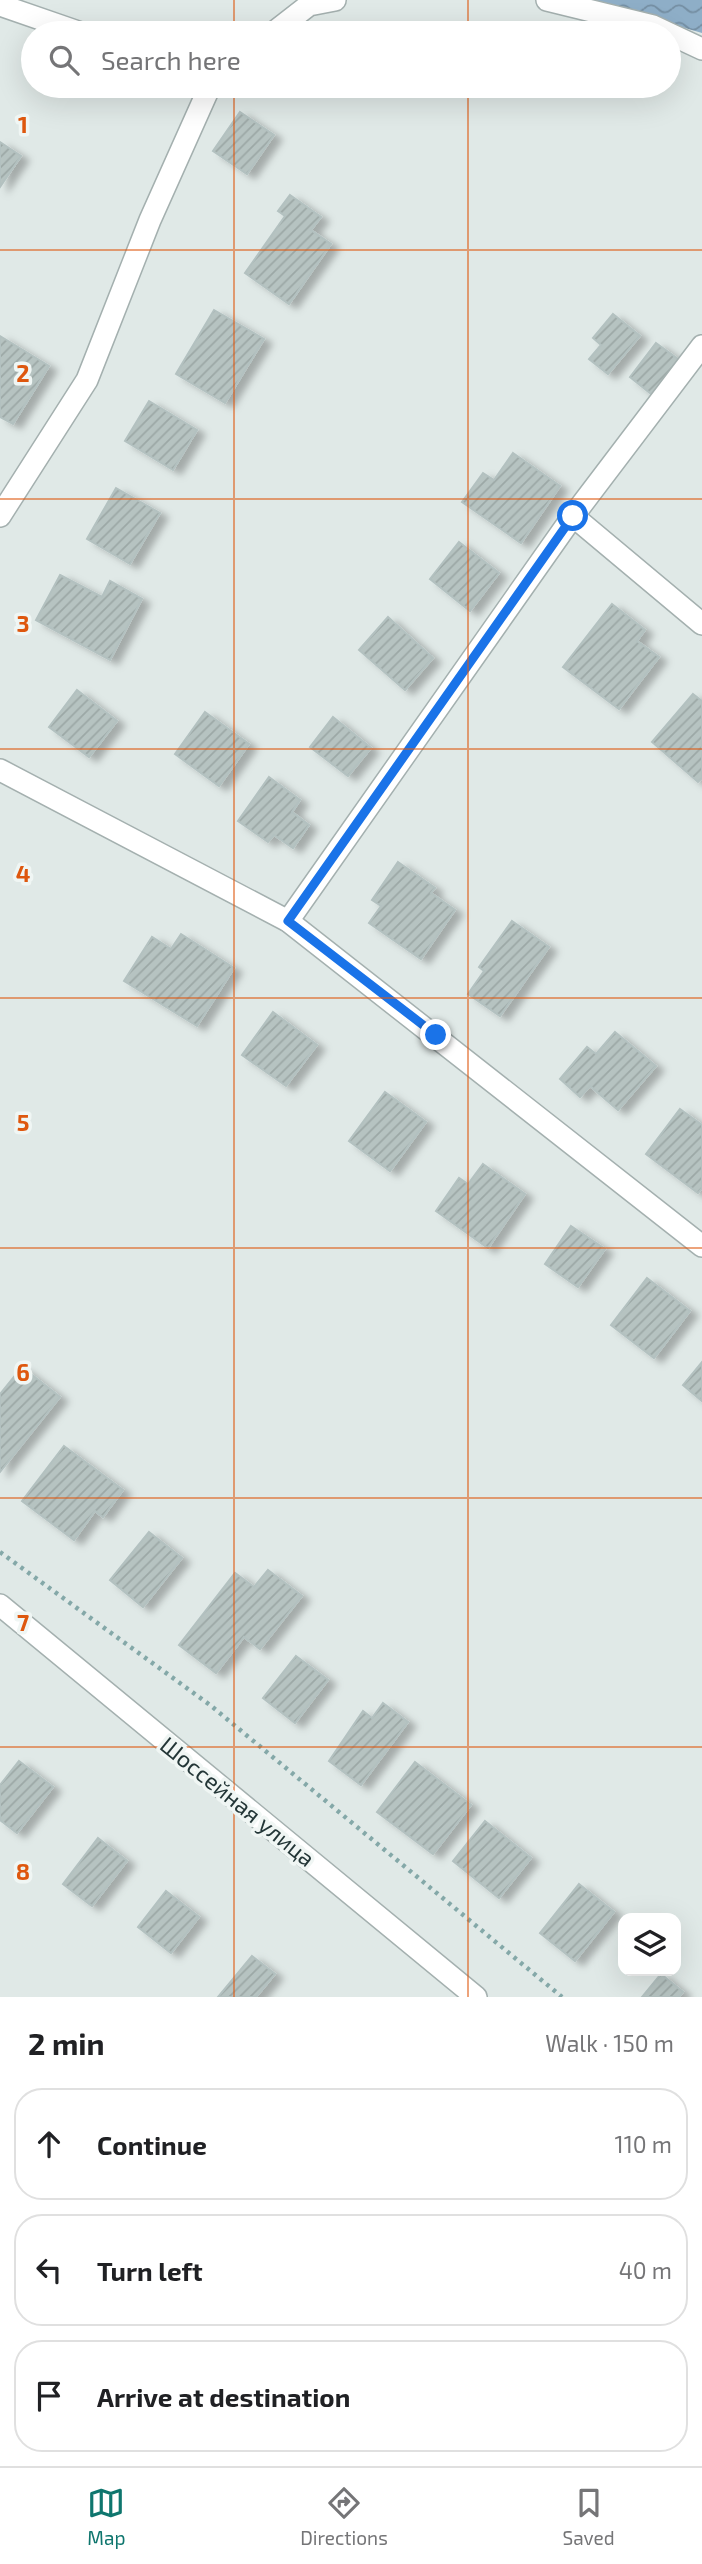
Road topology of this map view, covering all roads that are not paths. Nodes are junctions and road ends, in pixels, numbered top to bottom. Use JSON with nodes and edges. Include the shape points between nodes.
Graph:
{"nodes":[{"id":1,"x":335,"y":0,"type":"edge"},
{"id":2,"x":547,"y":0,"type":"edge"},
{"id":3,"x":0,"y":5,"type":"edge"},
{"id":4,"x":46,"y":21,"type":"edge"},
{"id":5,"x":288,"y":21,"type":"edge"},
{"id":6,"x":633,"y":21,"type":"edge"},
{"id":7,"x":681,"y":39,"type":"edge"},
{"id":8,"x":702,"y":49,"type":"edge"},
{"id":9,"x":205,"y":98,"type":"edge"},
{"id":10,"x":702,"y":346,"type":"edge"},
{"id":11,"x":0,"y":516,"type":"edge"},
{"id":12,"x":573,"y":516,"type":"junction"},
{"id":13,"x":702,"y":624,"type":"edge"},
{"id":14,"x":0,"y":770,"type":"edge"},
{"id":15,"x":288,"y":921,"type":"junction"},
{"id":16,"x":702,"y":1246,"type":"edge"},
{"id":17,"x":0,"y":1605,"type":"edge"},
{"id":18,"x":475,"y":1997,"type":"edge"}],
"edges":[{"from":1,"to":5,"type":"street","via":[[309,5]]},
{"from":2,"to":6,"type":"street"},
{"from":3,"to":4,"type":"street"},
{"from":7,"to":8,"type":"street"},
{"from":9,"to":11,"type":"street","via":[[87,380]]},
{"from":10,"to":12,"type":"street"},
{"from":12,"to":13,"type":"street"},
{"from":12,"to":15,"type":"street"},
{"from":14,"to":15,"type":"street"},
{"from":15,"to":16,"type":"street"},
{"from":17,"to":18,"type":"street","name":"Шоссейная улица"}]}
